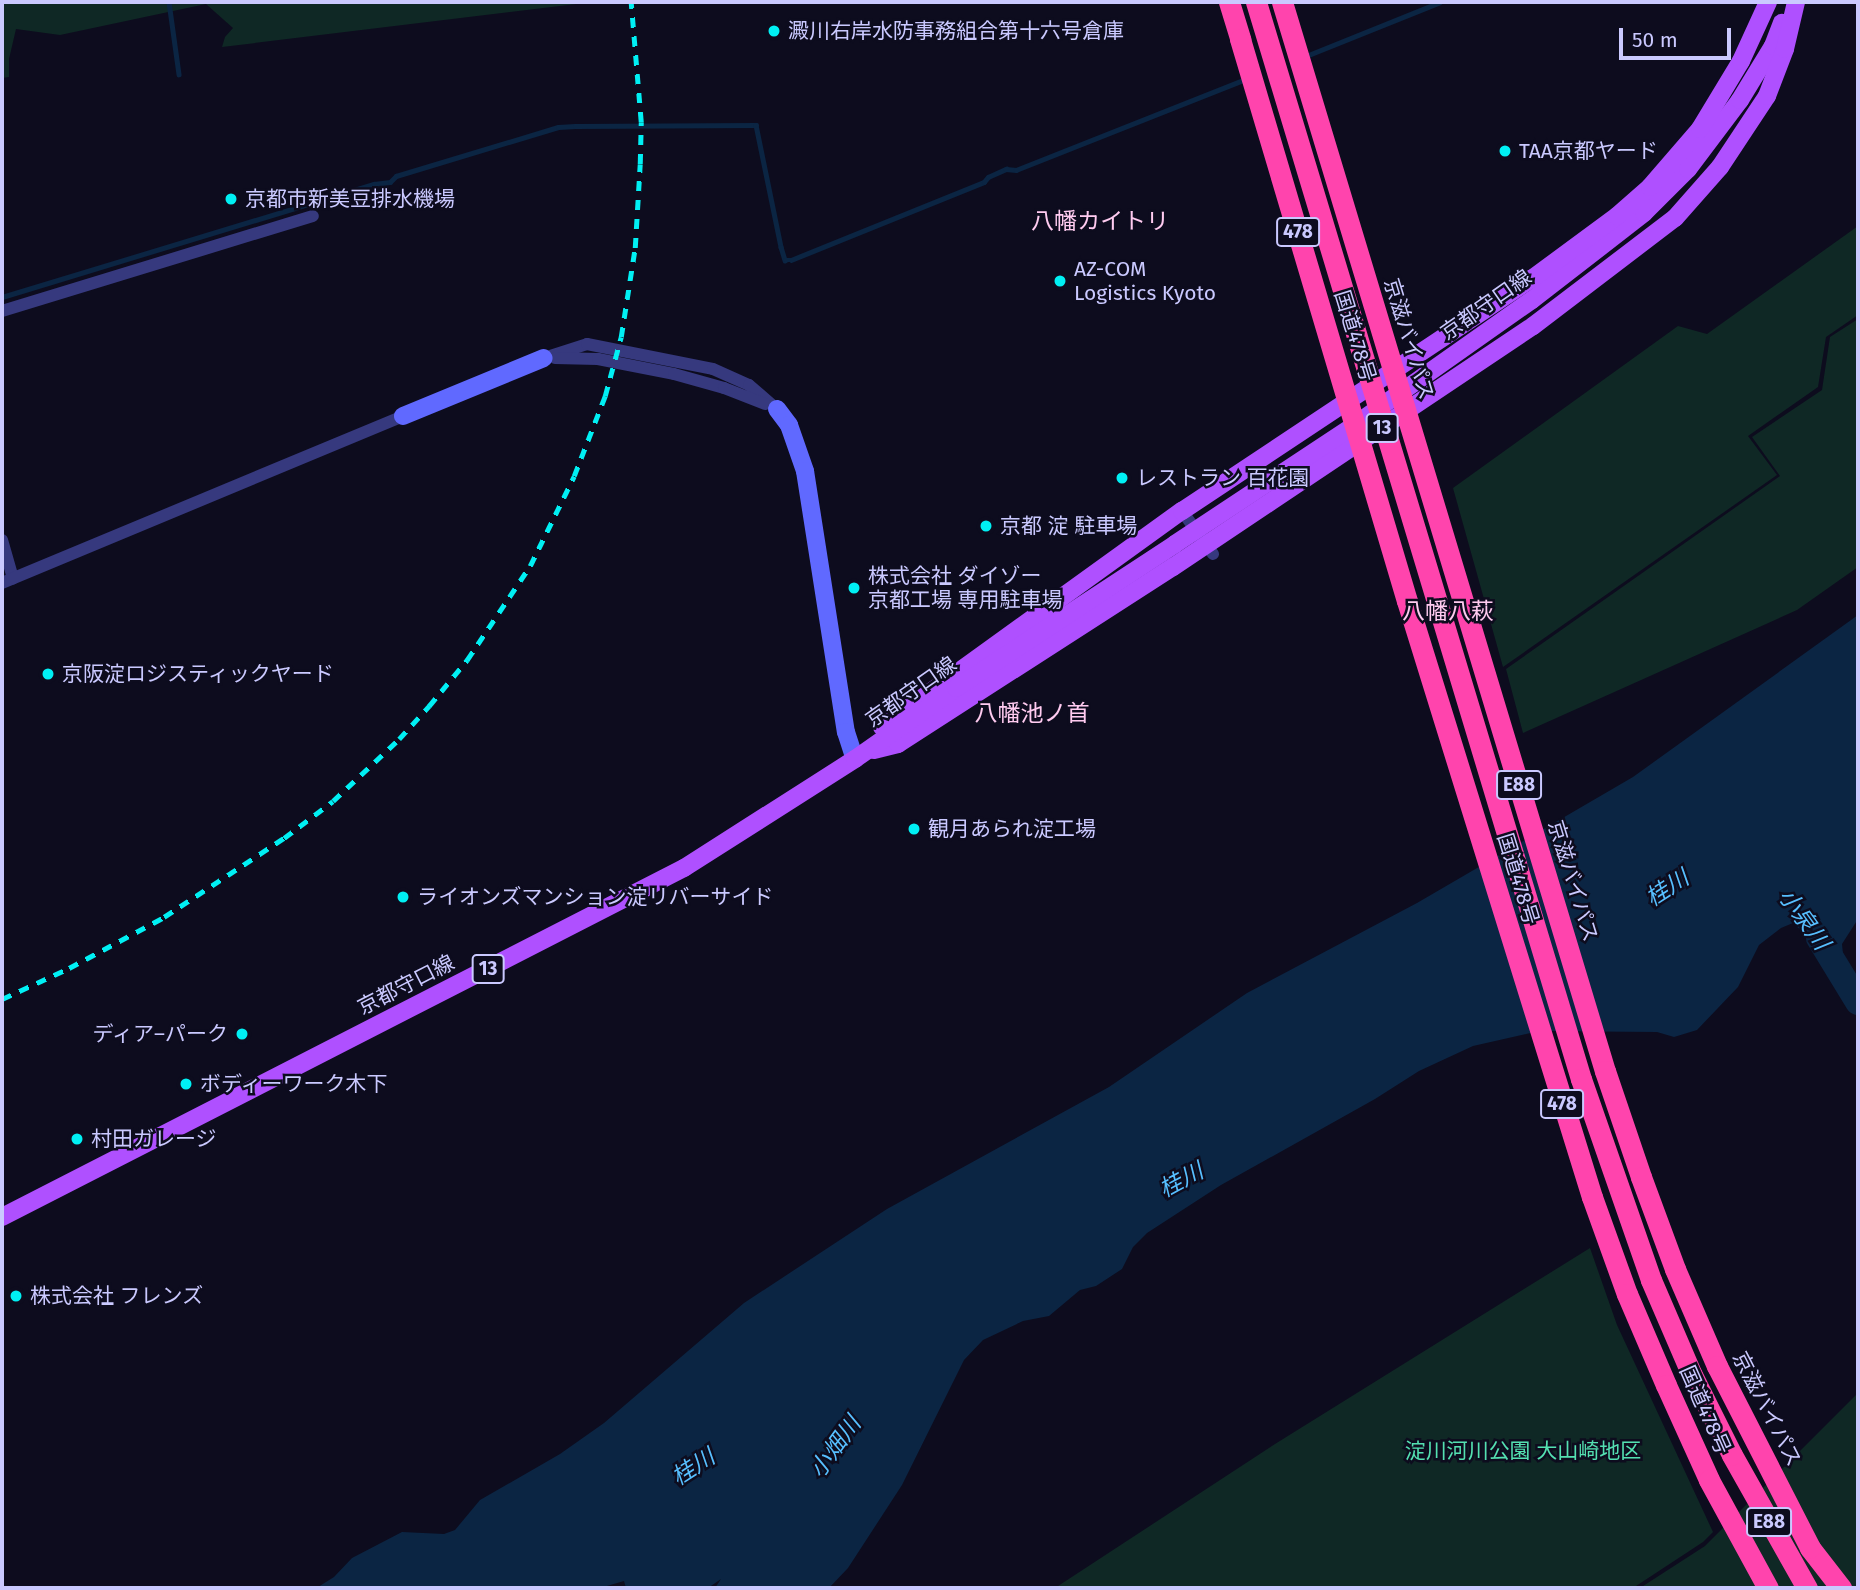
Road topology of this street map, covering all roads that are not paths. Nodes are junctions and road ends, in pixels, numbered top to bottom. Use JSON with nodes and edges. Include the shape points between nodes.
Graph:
{"nodes":[{"id":1,"x":1229,"y":2,"type":"edge"},
{"id":2,"x":1256,"y":2,"type":"edge"},
{"id":3,"x":1282,"y":2,"type":"edge"},
{"id":4,"x":1768,"y":2,"type":"edge"},
{"id":5,"x":1777,"y":2,"type":"edge"},
{"id":6,"x":1790,"y":2,"type":"edge"},
{"id":7,"x":1796,"y":2,"type":"edge"},
{"id":8,"x":1755,"y":75,"type":"junction"},
{"id":9,"x":313,"y":216,"type":"dead end"},
{"id":10,"x":1509,"y":293,"type":"junction"},
{"id":11,"x":2,"y":311,"type":"edge"},
{"id":12,"x":1533,"y":326,"type":"junction"},
{"id":13,"x":544,"y":358,"type":"joint"},
{"id":14,"x":777,"y":409,"type":"joint"},
{"id":15,"x":403,"y":416,"type":"joint"},
{"id":16,"x":1356,"y":424,"type":"junction"},
{"id":17,"x":1182,"y":511,"type":"junction"},
{"id":18,"x":2,"y":540,"type":"edge"},
{"id":19,"x":1210,"y":549,"type":"junction"},
{"id":20,"x":7,"y":580,"type":"edge"},
{"id":21,"x":859,"y":756,"type":"junction"},
{"id":22,"x":2,"y":1216,"type":"edge"},
{"id":23,"x":1732,"y":1455,"type":"junction"},
{"id":24,"x":1810,"y":1548,"type":"junction"},
{"id":25,"x":1768,"y":1588,"type":"edge"},
{"id":26,"x":1798,"y":1588,"type":"edge"},
{"id":27,"x":1807,"y":1588,"type":"edge"},
{"id":28,"x":1835,"y":1588,"type":"edge"},
{"id":29,"x":1841,"y":1588,"type":"edge"}],
"edges":[{"from":1,"to":16,"type":"highway","name":"国道478号","number":"478","bridge":true},
{"from":2,"to":23,"type":"highway","number":"E88","bridge":true,"via":[[1581,1079],[1651,1280]]},
{"from":3,"to":24,"type":"highway","name":"京滋バイパス","number":"E88","bridge":true,"via":[[1640,1177],[1717,1366]]},
{"from":4,"to":10,"type":"main road","number":"13","via":[[1722,97],[1682,153],[1617,216]]},
{"from":5,"to":8,"type":"main road","name":"京都守口線","number":"13"},
{"from":6,"to":8,"type":"main road","name":"京都守口線","number":"13","via":[[1773,46]]},
{"from":7,"to":12,"type":"main road","number":"13","via":[[1767,96],[1720,167],[1675,218]]},
{"from":8,"to":16,"type":"main road","name":"京都守口線","number":"13","bridge":true,"via":[[1706,147],[1667,192],[1618,235]]},
{"from":9,"to":11,"type":"street"},
{"from":10,"to":12,"type":"street"},
{"from":10,"to":17,"type":"main road","number":"13"},
{"from":12,"to":19,"type":"main road","number":"13"},
{"from":13,"to":14,"type":"street","via":[[587,344],[713,369],[749,385]]},
{"from":13,"to":15,"type":"street"},
{"from":14,"to":21,"type":"street","via":[[789,425],[806,471],[846,732]]},
{"from":15,"to":20,"type":"street"},
{"from":16,"to":21,"type":"main road","name":"京都守口線","number":"13","bridge":true},
{"from":16,"to":25,"type":"highway","name":"国道478号","number":"478","bridge":true,"via":[[1592,1197],[1666,1385],[1709,1480]]},
{"from":17,"to":19,"type":"street"},
{"from":17,"to":21,"type":"main road","number":"13","via":[[915,700],[882,727]]},
{"from":18,"to":20,"type":"street"},
{"from":19,"to":21,"type":"main road","number":"13","via":[[898,744]]},
{"from":21,"to":22,"type":"main road","name":"京都守口線","number":"13","via":[[684,868]]},
{"from":23,"to":26,"type":"highway","number":"E88"},
{"from":23,"to":27,"type":"highway","number":"E88"},
{"from":24,"to":28,"type":"highway","name":"京滋バイパス","number":"E88"},
{"from":24,"to":29,"type":"highway"}]}
